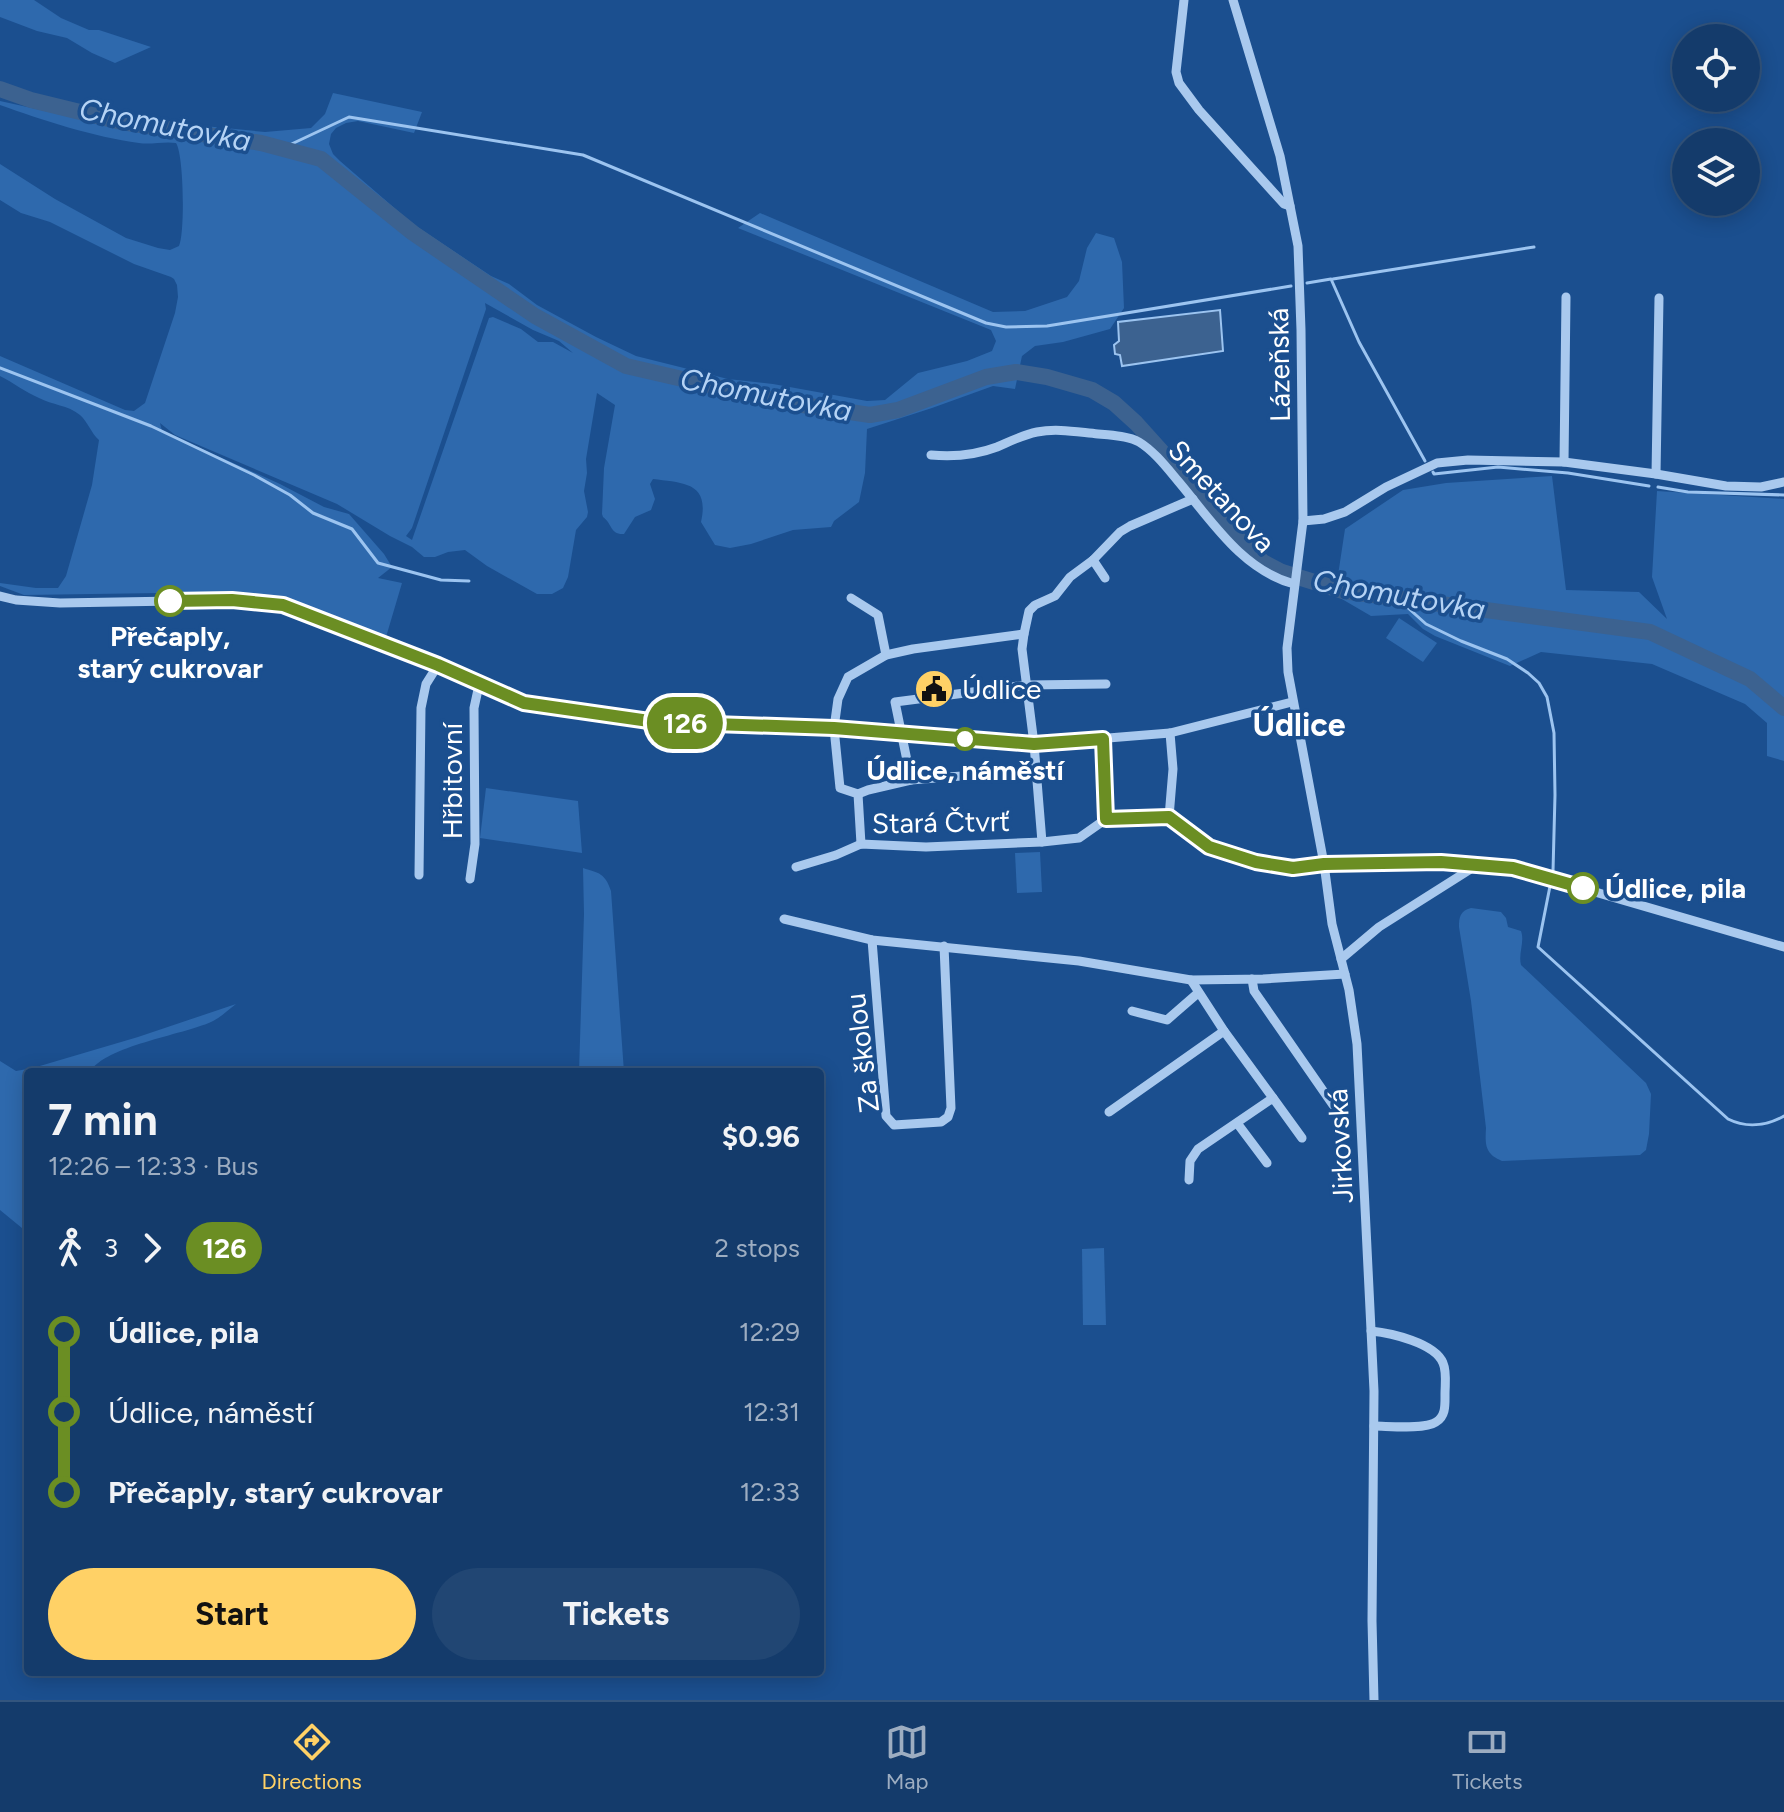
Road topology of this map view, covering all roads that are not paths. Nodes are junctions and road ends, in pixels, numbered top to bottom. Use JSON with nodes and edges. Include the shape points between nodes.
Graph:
{"nodes":[{"id":1,"x":1184,"y":0,"type":"edge"},
{"id":2,"x":1233,"y":0,"type":"edge"},
{"id":3,"x":1290,"y":206,"type":"junction"},
{"id":4,"x":1566,"y":297,"type":"dead end"},
{"id":5,"x":1659,"y":298,"type":"dead end"},
{"id":6,"x":931,"y":455,"type":"dead end"},
{"id":7,"x":1564,"y":462,"type":"junction"},
{"id":8,"x":1656,"y":474,"type":"junction"},
{"id":9,"x":1784,"y":482,"type":"edge"},
{"id":10,"x":1193,"y":499,"type":"junction"},
{"id":11,"x":1303,"y":521,"type":"junction"},
{"id":12,"x":1093,"y":560,"type":"junction"},
{"id":13,"x":1105,"y":578,"type":"dead end"},
{"id":14,"x":1295,"y":578,"type":"junction"},
{"id":15,"x":0,"y":596,"type":"edge"},
{"id":16,"x":851,"y":598,"type":"dead end"},
{"id":17,"x":1024,"y":634,"type":"junction"},
{"id":18,"x":886,"y":655,"type":"junction"},
{"id":19,"x":438,"y":665,"type":"junction"},
{"id":20,"x":1106,"y":684,"type":"dead end"},
{"id":21,"x":479,"y":685,"type":"junction"},
{"id":22,"x":1027,"y":685,"type":"junction"},
{"id":23,"x":1292,"y":702,"type":"junction"},
{"id":24,"x":834,"y":728,"type":"junction"},
{"id":25,"x":1170,"y":733,"type":"junction"},
{"id":26,"x":903,"y":734,"type":"junction"},
{"id":27,"x":1103,"y":739,"type":"junction"},
{"id":28,"x":1034,"y":744,"type":"junction"},
{"id":29,"x":1036,"y":770,"type":"junction"},
{"id":30,"x":911,"y":780,"type":"junction"},
{"id":31,"x":858,"y":794,"type":"junction"},
{"id":32,"x":1169,"y":817,"type":"junction"},
{"id":33,"x":1106,"y":819,"type":"junction"},
{"id":34,"x":1042,"y":842,"type":"junction"},
{"id":35,"x":861,"y":844,"type":"junction"},
{"id":36,"x":1324,"y":864,"type":"junction"},
{"id":37,"x":1477,"y":865,"type":"junction"},
{"id":38,"x":796,"y":867,"type":"dead end"},
{"id":39,"x":419,"y":875,"type":"dead end"},
{"id":40,"x":470,"y":879,"type":"dead end"},
{"id":41,"x":784,"y":919,"type":"dead end"},
{"id":42,"x":872,"y":940,"type":"junction"},
{"id":43,"x":944,"y":946,"type":"junction"},
{"id":44,"x":1784,"y":947,"type":"edge"},
{"id":45,"x":1341,"y":959,"type":"junction"},
{"id":46,"x":1345,"y":974,"type":"junction"},
{"id":47,"x":1252,"y":979,"type":"junction"},
{"id":48,"x":1191,"y":980,"type":"junction"},
{"id":49,"x":1198,"y":993,"type":"junction"},
{"id":50,"x":1132,"y":1011,"type":"dead end"},
{"id":51,"x":1224,"y":1031,"type":"junction"},
{"id":52,"x":1273,"y":1098,"type":"junction"},
{"id":53,"x":1333,"y":1105,"type":"dead end"},
{"id":54,"x":1109,"y":1112,"type":"dead end"},
{"id":55,"x":1237,"y":1123,"type":"junction"},
{"id":56,"x":1302,"y":1138,"type":"dead end"},
{"id":57,"x":1267,"y":1163,"type":"dead end"},
{"id":58,"x":1189,"y":1180,"type":"dead end"},
{"id":59,"x":1371,"y":1331,"type":"junction"},
{"id":60,"x":1374,"y":1426,"type":"junction"},
{"id":61,"x":1374,"y":1700,"type":"edge"}],
"edges":[{"from":1,"to":3,"type":"street","via":[[1179,83]]},
{"from":2,"to":3,"type":"street","name":"Lázeňská"},
{"from":3,"to":11,"type":"street","name":"Lázeňská","via":[[1299,260]]},
{"from":4,"to":7,"type":"street"},
{"from":5,"to":8,"type":"street"},
{"from":6,"to":10,"type":"street","name":"Smetanova","via":[[982,452],[1039,431],[1116,437],[1138,441]]},
{"from":7,"to":8,"type":"street"},
{"from":7,"to":11,"type":"street","via":[[1437,463],[1345,512]]},
{"from":8,"to":9,"type":"street","via":[[1726,486]]},
{"from":10,"to":12,"type":"street","via":[[1120,532]]},
{"from":10,"to":14,"type":"street","name":"Smetanova","via":[[1254,564],[1277,579]]},
{"from":11,"to":14,"type":"street","name":"Lázeňská"},
{"from":12,"to":13,"type":"street"},
{"from":12,"to":17,"type":"street","via":[[1055,596],[1029,611]]},
{"from":14,"to":23,"type":"street","name":"Lázeňská","via":[[1287,648]]},
{"from":15,"to":19,"type":"street","via":[[60,603],[232,600],[283,605]]},
{"from":16,"to":18,"type":"street","via":[[878,615]]},
{"from":17,"to":18,"type":"street"},
{"from":17,"to":22,"type":"street","name":"Stará Čtvrť"},
{"from":18,"to":24,"type":"street","via":[[848,677]]},
{"from":19,"to":21,"type":"street"},
{"from":19,"to":39,"type":"street","via":[[426,684],[421,708]]},
{"from":20,"to":22,"type":"street"},
{"from":21,"to":24,"type":"street","via":[[524,703],[656,722]]},
{"from":21,"to":40,"type":"street","name":"Hřbitovní"},
{"from":22,"to":26,"type":"street","via":[[895,702]]},
{"from":22,"to":28,"type":"street","name":"Stará Čtvrť"},
{"from":23,"to":25,"type":"street"},
{"from":23,"to":36,"type":"street","name":"Jirkovská"},
{"from":24,"to":26,"type":"street"},
{"from":24,"to":31,"type":"street","via":[[840,788]]},
{"from":25,"to":27,"type":"street"},
{"from":25,"to":32,"type":"street"},
{"from":26,"to":28,"type":"street"},
{"from":26,"to":30,"type":"street"},
{"from":27,"to":28,"type":"street"},
{"from":27,"to":33,"type":"street"},
{"from":28,"to":29,"type":"street","name":"Stará Čtvrť"},
{"from":29,"to":30,"type":"street"},
{"from":29,"to":34,"type":"street","name":"Stará Čtvrť"},
{"from":30,"to":31,"type":"street"},
{"from":31,"to":35,"type":"street"},
{"from":32,"to":33,"type":"street"},
{"from":32,"to":36,"type":"street","via":[[1209,847],[1256,862],[1293,868]]},
{"from":33,"to":34,"type":"street","name":"Stará Čtvrť","via":[[1079,838]]},
{"from":34,"to":35,"type":"street","name":"Stará Čtvrť"},
{"from":35,"to":38,"type":"street","name":"Stará Čtvrť"},
{"from":36,"to":37,"type":"street"},
{"from":36,"to":45,"type":"street","name":"Jirkovská"},
{"from":37,"to":44,"type":"street","via":[[1513,868]]},
{"from":37,"to":45,"type":"street","via":[[1379,927]]},
{"from":41,"to":42,"type":"street"},
{"from":42,"to":43,"type":"street"},
{"from":42,"to":43,"type":"street","name":"Za školou","via":[[886,1116],[894,1125],[941,1122],[951,1108]]},
{"from":43,"to":48,"type":"street"},
{"from":45,"to":46,"type":"street","name":"Jirkovská"},
{"from":46,"to":47,"type":"street"},
{"from":46,"to":59,"type":"street","name":"Jirkovská","via":[[1357,1044]]},
{"from":47,"to":48,"type":"street"},
{"from":47,"to":53,"type":"street","via":[[1254,991]]},
{"from":48,"to":49,"type":"street"},
{"from":49,"to":50,"type":"street","via":[[1167,1020]]},
{"from":49,"to":51,"type":"street"},
{"from":51,"to":52,"type":"street"},
{"from":51,"to":54,"type":"street"},
{"from":52,"to":55,"type":"street"},
{"from":52,"to":56,"type":"street"},
{"from":55,"to":57,"type":"street"},
{"from":55,"to":58,"type":"street","via":[[1198,1149],[1190,1161]]},
{"from":59,"to":60,"type":"street","name":"Jirkovská"},
{"from":59,"to":60,"type":"street","via":[[1431,1349],[1445,1372],[1445,1406],[1435,1423]]},
{"from":60,"to":61,"type":"street","name":"Jirkovská"}]}
